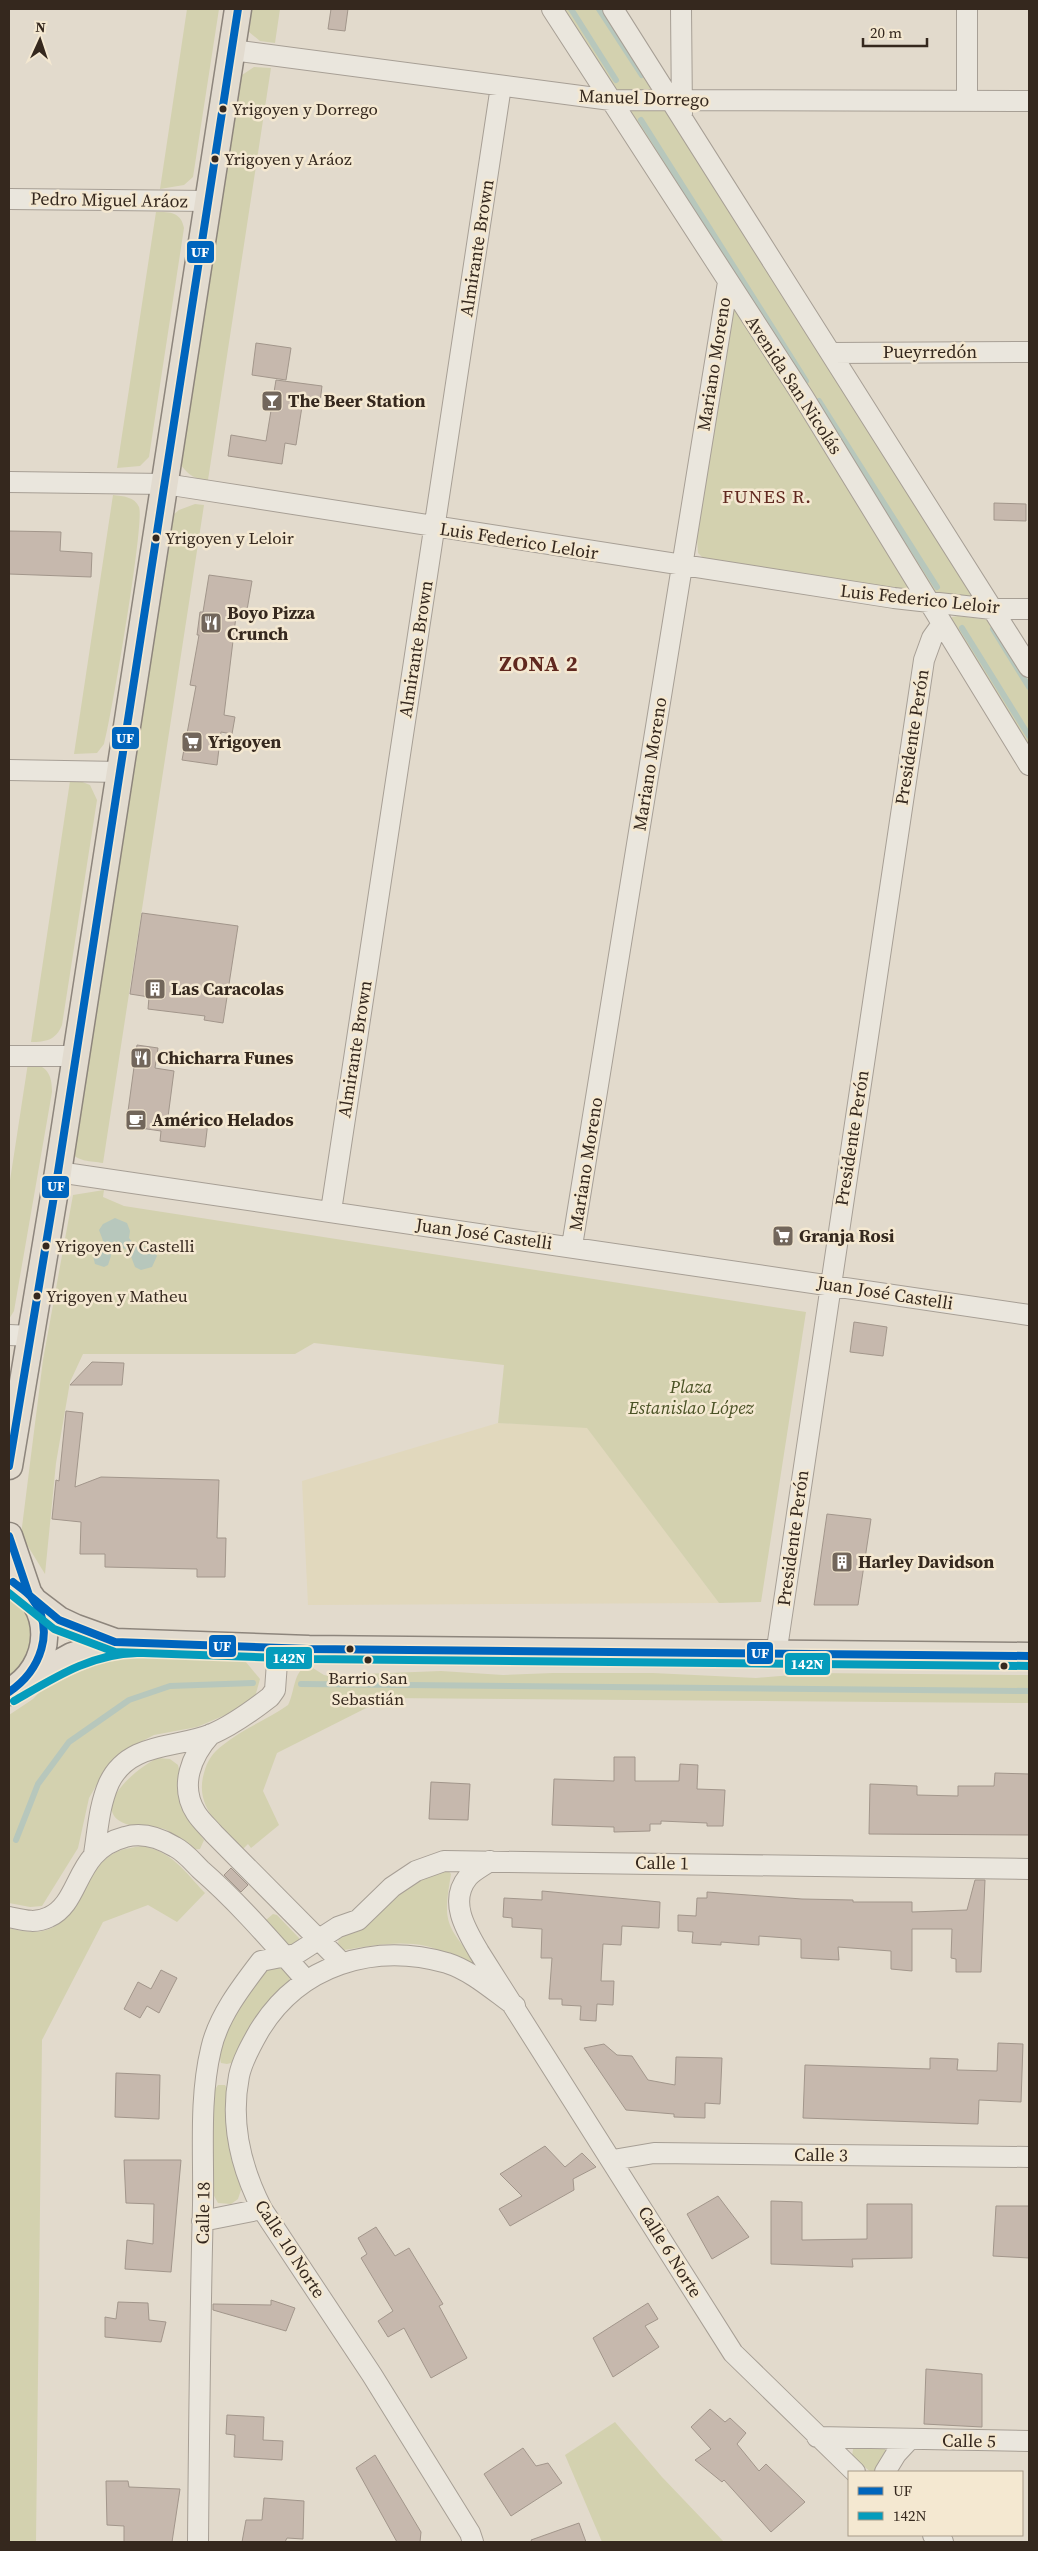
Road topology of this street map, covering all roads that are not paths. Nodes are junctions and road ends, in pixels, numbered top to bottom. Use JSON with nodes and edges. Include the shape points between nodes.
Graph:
{"nodes":[{"id":1,"x":238,"y":9,"type":"edge"},
{"id":2,"x":552,"y":9,"type":"edge"},
{"id":3,"x":613,"y":9,"type":"edge"},
{"id":4,"x":681,"y":9,"type":"edge"},
{"id":5,"x":967,"y":9,"type":"edge"},
{"id":6,"x":232,"y":50,"type":"junction"},
{"id":7,"x":501,"y":86,"type":"junction"},
{"id":8,"x":611,"y":100,"type":"junction"},
{"id":9,"x":967,"y":101,"type":"junction"},
{"id":10,"x":1029,"y":101,"type":"edge"},
{"id":11,"x":678,"y":105,"type":"junction"},
{"id":12,"x":9,"y":199,"type":"edge"},
{"id":13,"x":208,"y":201,"type":"junction"},
{"id":14,"x":728,"y":282,"type":"junction"},
{"id":15,"x":1029,"y":352,"type":"edge"},
{"id":16,"x":831,"y":353,"type":"junction"},
{"id":17,"x":9,"y":482,"type":"edge"},
{"id":18,"x":165,"y":484,"type":"junction"},
{"id":19,"x":434,"y":527,"type":"junction"},
{"id":20,"x":682,"y":567,"type":"junction"},
{"id":21,"x":928,"y":602,"type":"junction"},
{"id":22,"x":992,"y":609,"type":"junction"},
{"id":23,"x":1029,"y":609,"type":"edge"},
{"id":24,"x":942,"y":624,"type":"junction"},
{"id":25,"x":1029,"y":667,"type":"edge"},
{"id":26,"x":1029,"y":765,"type":"edge"},
{"id":27,"x":9,"y":770,"type":"edge"},
{"id":28,"x":120,"y":772,"type":"junction"},
{"id":29,"x":9,"y":1056,"type":"edge"},
{"id":30,"x":76,"y":1056,"type":"junction"},
{"id":31,"x":58,"y":1172,"type":"junction"},
{"id":32,"x":331,"y":1211,"type":"junction"},
{"id":33,"x":572,"y":1246,"type":"junction"},
{"id":34,"x":830,"y":1284,"type":"junction"},
{"id":35,"x":1029,"y":1315,"type":"edge"},
{"id":36,"x":20,"y":1336,"type":"edge"},
{"id":37,"x":9,"y":1466,"type":"edge"},
{"id":38,"x":9,"y":1536,"type":"edge"},
{"id":39,"x":24,"y":1592,"type":"edge"},
{"id":40,"x":115,"y":1642,"type":"junction"},
{"id":41,"x":278,"y":1648,"type":"junction"},
{"id":42,"x":776,"y":1655,"type":"junction"},
{"id":43,"x":1029,"y":1656,"type":"edge"},
{"id":44,"x":16,"y":1689,"type":"edge"},
{"id":45,"x":211,"y":1734,"type":"junction"},
{"id":46,"x":157,"y":1747,"type":"junction"},
{"id":47,"x":188,"y":1774,"type":"junction"},
{"id":48,"x":101,"y":1803,"type":"junction"},
{"id":49,"x":130,"y":1836,"type":"junction"},
{"id":50,"x":221,"y":1841,"type":"junction"},
{"id":51,"x":94,"y":1854,"type":"junction"},
{"id":52,"x":490,"y":1861,"type":"junction"},
{"id":53,"x":192,"y":1862,"type":"junction"},
{"id":54,"x":1029,"y":1869,"type":"edge"},
{"id":55,"x":9,"y":1917,"type":"edge"},
{"id":56,"x":319,"y":1938,"type":"junction"},
{"id":57,"x":284,"y":1956,"type":"junction"},
{"id":58,"x":341,"y":1962,"type":"junction"},
{"id":59,"x":306,"y":1980,"type":"junction"},
{"id":60,"x":515,"y":2006,"type":"junction"},
{"id":61,"x":207,"y":2073,"type":"junction"},
{"id":62,"x":239,"y":2076,"type":"junction"},
{"id":63,"x":1029,"y":2157,"type":"edge"},
{"id":64,"x":613,"y":2160,"type":"junction"},
{"id":65,"x":262,"y":2209,"type":"junction"},
{"id":66,"x":202,"y":2221,"type":"junction"},
{"id":67,"x":817,"y":2437,"type":"junction"},
{"id":68,"x":909,"y":2440,"type":"junction"},
{"id":69,"x":1029,"y":2441,"type":"edge"},
{"id":70,"x":854,"y":2471,"type":"edge"},
{"id":71,"x":886,"y":2471,"type":"edge"},
{"id":72,"x":198,"y":2542,"type":"edge"},
{"id":73,"x":473,"y":2542,"type":"edge"}],
"edges":[{"from":1,"to":6,"type":"main road"},
{"from":2,"to":8,"type":"street","name":"Avenida San Nicolás"},
{"from":3,"to":11,"type":"street"},
{"from":4,"to":11,"type":"street"},
{"from":5,"to":9,"type":"street"},
{"from":6,"to":7,"type":"street","name":"Manuel Dorrego"},
{"from":6,"to":13,"type":"main road"},
{"from":7,"to":8,"type":"street","name":"Manuel Dorrego"},
{"from":7,"to":19,"type":"street","name":"Almirante Brown"},
{"from":8,"to":11,"type":"street","name":"Manuel Dorrego"},
{"from":8,"to":14,"type":"street","name":"Avenida San Nicolás"},
{"from":9,"to":10,"type":"street","name":"Manuel Dorrego"},
{"from":9,"to":11,"type":"street","name":"Manuel Dorrego"},
{"from":11,"to":16,"type":"street"},
{"from":12,"to":13,"type":"street","name":"Pedro Miguel Aráoz"},
{"from":13,"to":18,"type":"main road"},
{"from":14,"to":20,"type":"street","name":"Mariano Moreno"},
{"from":14,"to":21,"type":"street","name":"Avenida San Nicolás","via":[[804,398]]},
{"from":15,"to":16,"type":"street","name":"Pueyrredón"},
{"from":16,"to":22,"type":"street"},
{"from":17,"to":18,"type":"street","name":"Luis Federico Leloir"},
{"from":18,"to":19,"type":"street","name":"Luis Federico Leloir"},
{"from":18,"to":28,"type":"main road"},
{"from":19,"to":20,"type":"street","name":"Luis Federico Leloir"},
{"from":19,"to":32,"type":"street","name":"Almirante Brown"},
{"from":20,"to":21,"type":"street","name":"Luis Federico Leloir"},
{"from":20,"to":33,"type":"street","name":"Mariano Moreno"},
{"from":21,"to":22,"type":"street","name":"Luis Federico Leloir"},
{"from":21,"to":24,"type":"street","name":"Avenida San Nicolás"},
{"from":22,"to":23,"type":"street","name":"Luis Federico Leloir"},
{"from":22,"to":25,"type":"street"},
{"from":24,"to":26,"type":"street","name":"Avenida San Nicolás"},
{"from":24,"to":34,"type":"street","name":"Presidente Perón","via":[[932,638],[924,660]]},
{"from":27,"to":28,"type":"street"},
{"from":28,"to":30,"type":"main road"},
{"from":29,"to":30,"type":"street"},
{"from":30,"to":31,"type":"main road"},
{"from":31,"to":32,"type":"street","name":"Juan José Castelli"},
{"from":31,"to":36,"type":"main road"},
{"from":32,"to":33,"type":"street","name":"Juan José Castelli"},
{"from":33,"to":34,"type":"street","name":"Juan José Castelli"},
{"from":34,"to":35,"type":"street","name":"Juan José Castelli"},
{"from":34,"to":42,"type":"street","name":"Presidente Perón"},
{"from":36,"to":37,"type":"main road"},
{"from":38,"to":39,"type":"main road"},
{"from":39,"to":40,"type":"main road","via":[[60,1620]]},
{"from":39,"to":44,"type":"main road","via":[[43,1620],[45,1642],[39,1663]]},
{"from":40,"to":41,"type":"main road"},
{"from":40,"to":44,"type":"main road","via":[[72,1656]]},
{"from":41,"to":42,"type":"main road"},
{"from":41,"to":45,"type":"street","via":[[275,1690],[270,1698]]},
{"from":42,"to":43,"type":"main road"},
{"from":45,"to":46,"type":"street"},
{"from":45,"to":47,"type":"street","via":[[192,1759]]},
{"from":46,"to":47,"type":"street","via":[[174,1752],[183,1761]]},
{"from":46,"to":48,"type":"street","via":[[141,1752],[124,1764],[110,1781]]},
{"from":47,"to":50,"type":"street","via":[[189,1793],[196,1812]]},
{"from":48,"to":49,"type":"street","via":[[105,1818],[115,1830]]},
{"from":48,"to":51,"type":"street"},
{"from":49,"to":51,"type":"street","via":[[104,1845]]},
{"from":49,"to":53,"type":"street","via":[[150,1836],[177,1848]]},
{"from":50,"to":53,"type":"street","via":[[220,1852],[213,1860]]},
{"from":50,"to":56,"type":"street"},
{"from":51,"to":55,"type":"street","via":[[61,1908],[50,1917],[34,1922]]},
{"from":52,"to":54,"type":"street","name":"Calle 1"},
{"from":52,"to":56,"type":"street","name":"Calle 1","via":[[444,1861],[416,1871],[392,1887],[358,1920]]},
{"from":52,"to":60,"type":"street","name":"Calle 6 Norte","via":[[469,1876],[460,1889],[463,1925]]},
{"from":53,"to":57,"type":"street","via":[[226,1892]]},
{"from":56,"to":57,"type":"street","name":"Calle 18","via":[[296,1954]]},
{"from":56,"to":58,"type":"street"},
{"from":57,"to":59,"type":"street"},
{"from":57,"to":61,"type":"street","name":"Calle 18","via":[[261,1961],[235,1996],[211,2048]]},
{"from":58,"to":59,"type":"street","name":"Calle 10 Norte"},
{"from":58,"to":60,"type":"street","name":"Calle 6 Norte","via":[[392,1956],[449,1964],[478,1979]]},
{"from":59,"to":62,"type":"street","name":"Calle 10 Norte","via":[[283,1998],[266,2020],[245,2057]]},
{"from":60,"to":64,"type":"street","name":"Calle 6 Norte"},
{"from":61,"to":62,"type":"street"},
{"from":61,"to":66,"type":"street","name":"Calle 18"},
{"from":62,"to":65,"type":"street","name":"Calle 10 Norte","via":[[236,2109],[241,2160]]},
{"from":63,"to":64,"type":"street","name":"Calle 3","via":[[654,2153]]},
{"from":64,"to":67,"type":"street","name":"Calle 6 Norte","via":[[733,2353]]},
{"from":65,"to":66,"type":"street"},
{"from":65,"to":73,"type":"street","name":"Calle 10 Norte","via":[[372,2375]]},
{"from":66,"to":72,"type":"street","name":"Calle 18"},
{"from":67,"to":68,"type":"street","name":"Calle 5"},
{"from":67,"to":70,"type":"street","name":"Calle 6 Norte"},
{"from":68,"to":69,"type":"street","name":"Calle 5"},
{"from":68,"to":71,"type":"street"}]}
